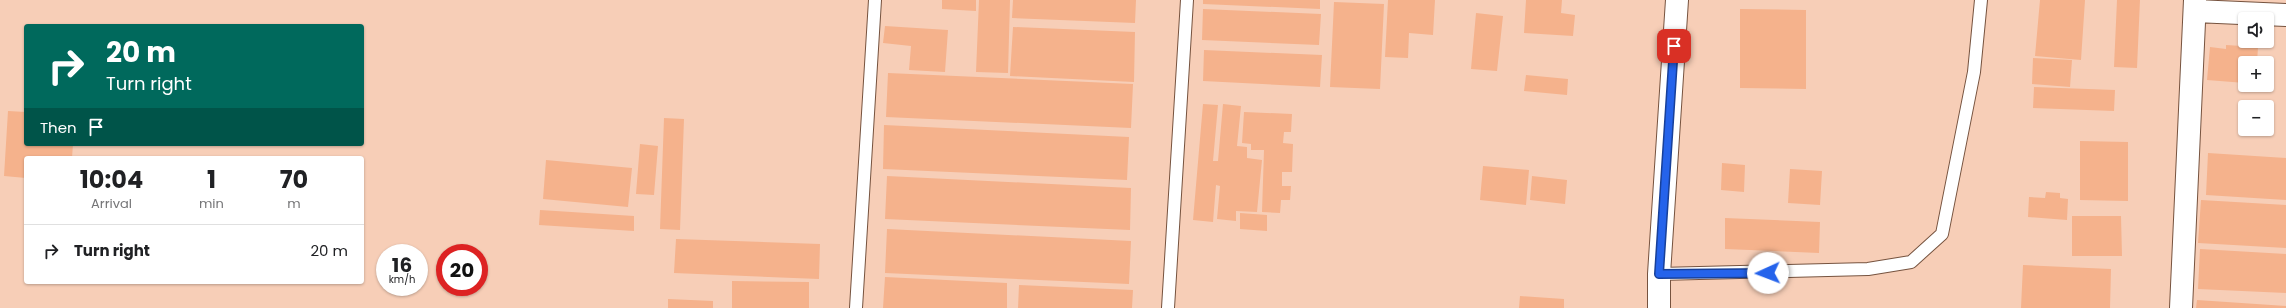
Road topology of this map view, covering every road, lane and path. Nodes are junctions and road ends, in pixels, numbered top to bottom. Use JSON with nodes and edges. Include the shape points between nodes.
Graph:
{"nodes":[{"id":1,"x":875,"y":0,"type":"edge"},
{"id":2,"x":1187,"y":0,"type":"edge"},
{"id":3,"x":1677,"y":0,"type":"edge"},
{"id":4,"x":1981,"y":0,"type":"edge"},
{"id":5,"x":2195,"y":6,"type":"edge"},
{"id":6,"x":2286,"y":15,"type":"edge"},
{"id":7,"x":1659,"y":274,"type":"junction"},
{"id":8,"x":856,"y":308,"type":"edge"},
{"id":9,"x":1168,"y":308,"type":"edge"},
{"id":10,"x":1659,"y":308,"type":"edge"},
{"id":11,"x":2181,"y":308,"type":"edge"}],
"edges":[{"from":1,"to":8,"type":"lane"},
{"from":2,"to":9,"type":"lane"},
{"from":3,"to":7,"type":"street"},
{"from":4,"to":7,"type":"lane","via":[[1974,72],[1942,234],[1911,262],[1868,269]]},
{"from":5,"to":6,"type":"street"},
{"from":5,"to":11,"type":"street"},
{"from":7,"to":10,"type":"street"}]}
